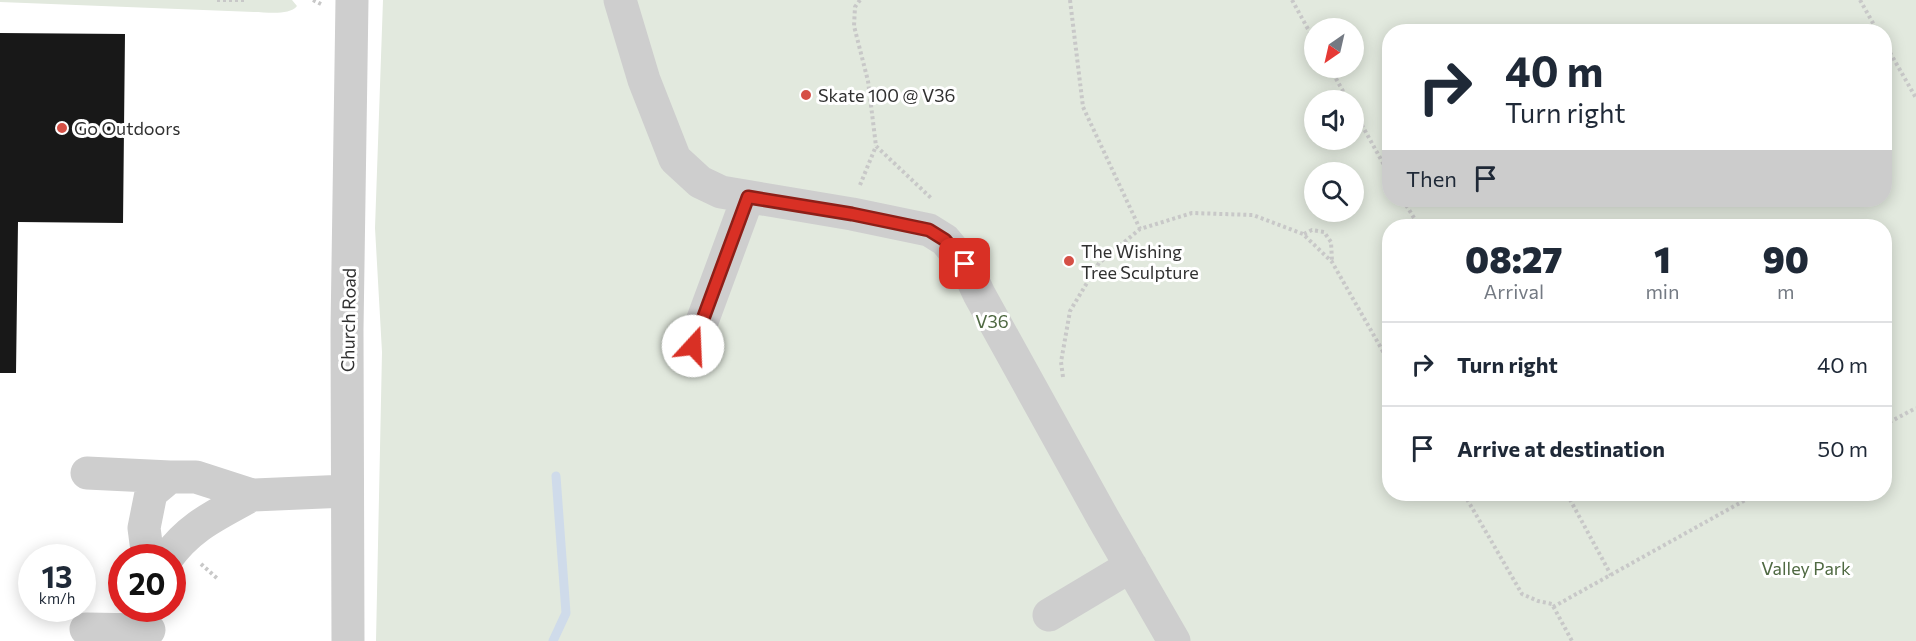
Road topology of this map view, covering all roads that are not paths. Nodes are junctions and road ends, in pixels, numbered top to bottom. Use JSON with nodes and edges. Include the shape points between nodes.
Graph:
{"nodes":[{"id":1,"x":352,"y":0,"type":"edge"},
{"id":2,"x":620,"y":0,"type":"edge"},
{"id":3,"x":748,"y":197,"type":"junction"},
{"id":4,"x":693,"y":346,"type":"dead end"},
{"id":5,"x":87,"y":473,"type":"dead end"},
{"id":6,"x":170,"y":477,"type":"junction"},
{"id":7,"x":347,"y":491,"type":"junction"},
{"id":8,"x":252,"y":495,"type":"junction"},
{"id":9,"x":146,"y":544,"type":"edge"},
{"id":10,"x":178,"y":544,"type":"edge"},
{"id":11,"x":1131,"y":566,"type":"junction"},
{"id":12,"x":1049,"y":615,"type":"dead end"},
{"id":13,"x":150,"y":627,"type":"edge"},
{"id":14,"x":86,"y":629,"type":"dead end"},
{"id":15,"x":348,"y":641,"type":"edge"},
{"id":16,"x":1174,"y":641,"type":"edge"}],
"edges":[{"from":1,"to":7,"type":"street","name":"Church Road"},
{"from":2,"to":3,"type":"street","via":[[644,80],[675,159],[700,182],[721,192]]},
{"from":3,"to":4,"type":"street"},
{"from":3,"to":11,"type":"street","via":[[929,230],[945,240],[965,264]]},
{"from":5,"to":6,"type":"street"},
{"from":6,"to":8,"type":"street","via":[[196,477]]},
{"from":6,"to":9,"type":"street","via":[[151,493],[144,528]]},
{"from":7,"to":8,"type":"street"},
{"from":7,"to":15,"type":"street","name":"Church Road"},
{"from":8,"to":10,"type":"street","via":[[198,525]]},
{"from":11,"to":12,"type":"street"},
{"from":11,"to":16,"type":"street"},
{"from":13,"to":14,"type":"street"}]}
